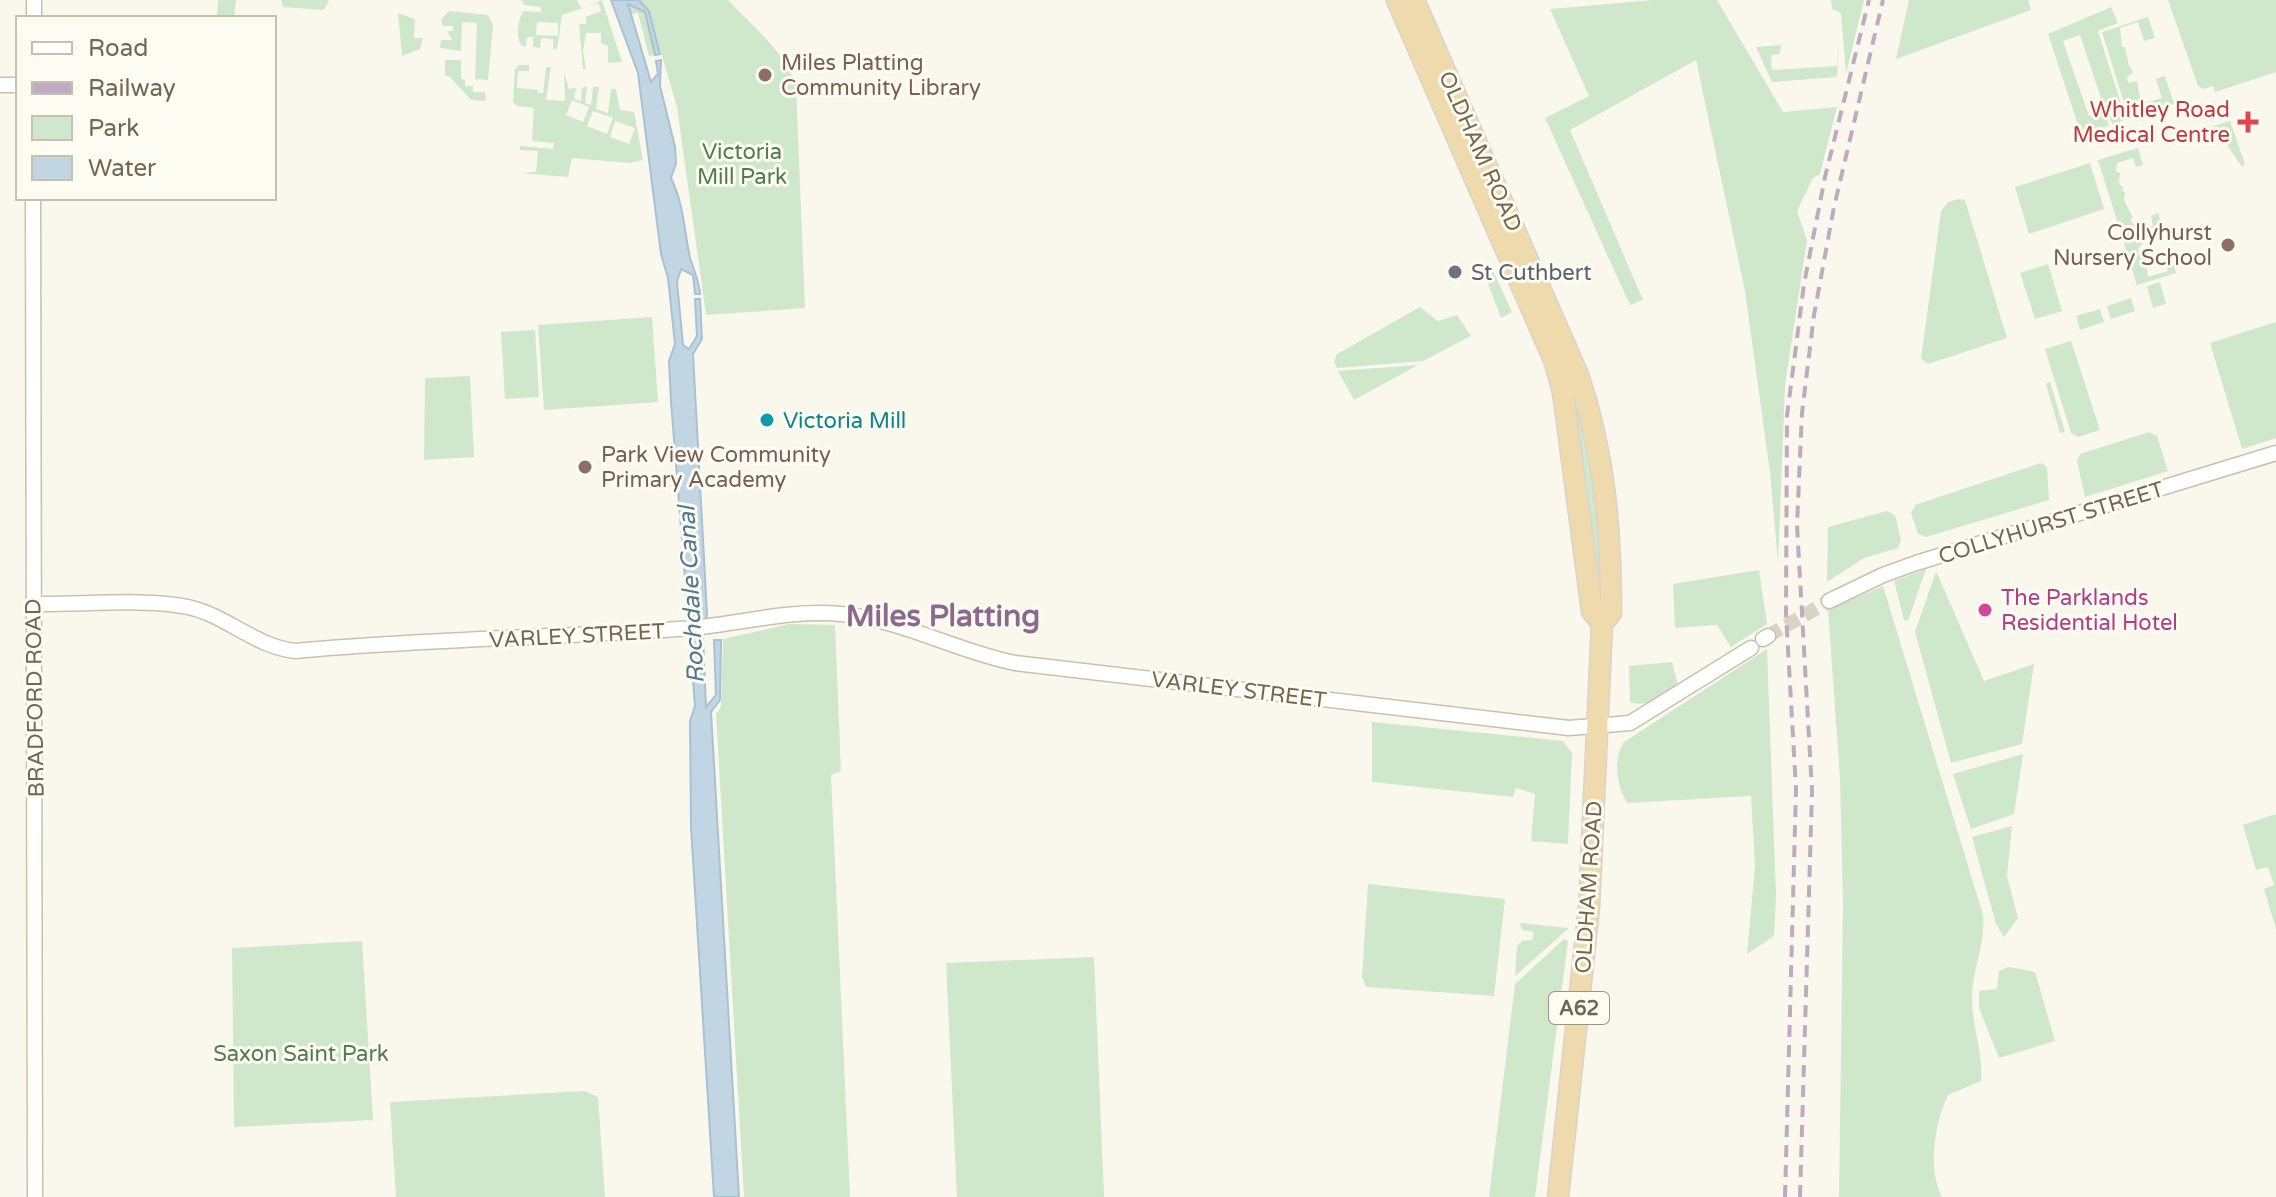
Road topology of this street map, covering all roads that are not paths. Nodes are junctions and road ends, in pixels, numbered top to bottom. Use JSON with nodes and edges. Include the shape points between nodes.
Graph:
{"nodes":[{"id":1,"x":1397,"y":0,"type":"edge"},
{"id":2,"x":1414,"y":0,"type":"edge"},
{"id":3,"x":33,"y":200,"type":"edge"},
{"id":4,"x":2276,"y":453,"type":"edge"},
{"id":5,"x":1829,"y":601,"type":"tunnel mouth"},
{"id":6,"x":33,"y":604,"type":"junction"},
{"id":7,"x":1602,"y":624,"type":"junction"},
{"id":8,"x":1760,"y":641,"type":"tunnel mouth"},
{"id":9,"x":1599,"y":725,"type":"junction"},
{"id":10,"x":35,"y":1197,"type":"edge"},
{"id":11,"x":1558,"y":1197,"type":"edge"}],
"edges":[{"from":1,"to":7,"type":"highway","name":"OLDHAM ROAD","number":"A62","via":[[1554,360],[1563,392],[1592,611]]},
{"from":2,"to":7,"type":"highway","name":"OLDHAM ROAD","number":"A62","via":[[1587,402],[1610,526],[1611,613]]},
{"from":3,"to":6,"type":"street","name":"BRADFORD ROAD"},
{"from":4,"to":5,"type":"street","name":"COLLYHURST STREET","via":[[1887,573]]},
{"from":6,"to":9,"type":"street","name":"VARLEY STREET","via":[[186,607],[217,618],[258,643],[296,651],[677,629],[797,613],[845,614],[907,627],[1015,663],[1562,728]]},
{"from":6,"to":10,"type":"street","name":"BRADFORD ROAD"},
{"from":7,"to":9,"type":"highway","name":"OLDHAM ROAD","number":"A62"},
{"from":8,"to":9,"type":"street","via":[[1638,719]]},
{"from":9,"to":11,"type":"highway","name":"OLDHAM ROAD","number":"A62","via":[[1589,907]]}]}
